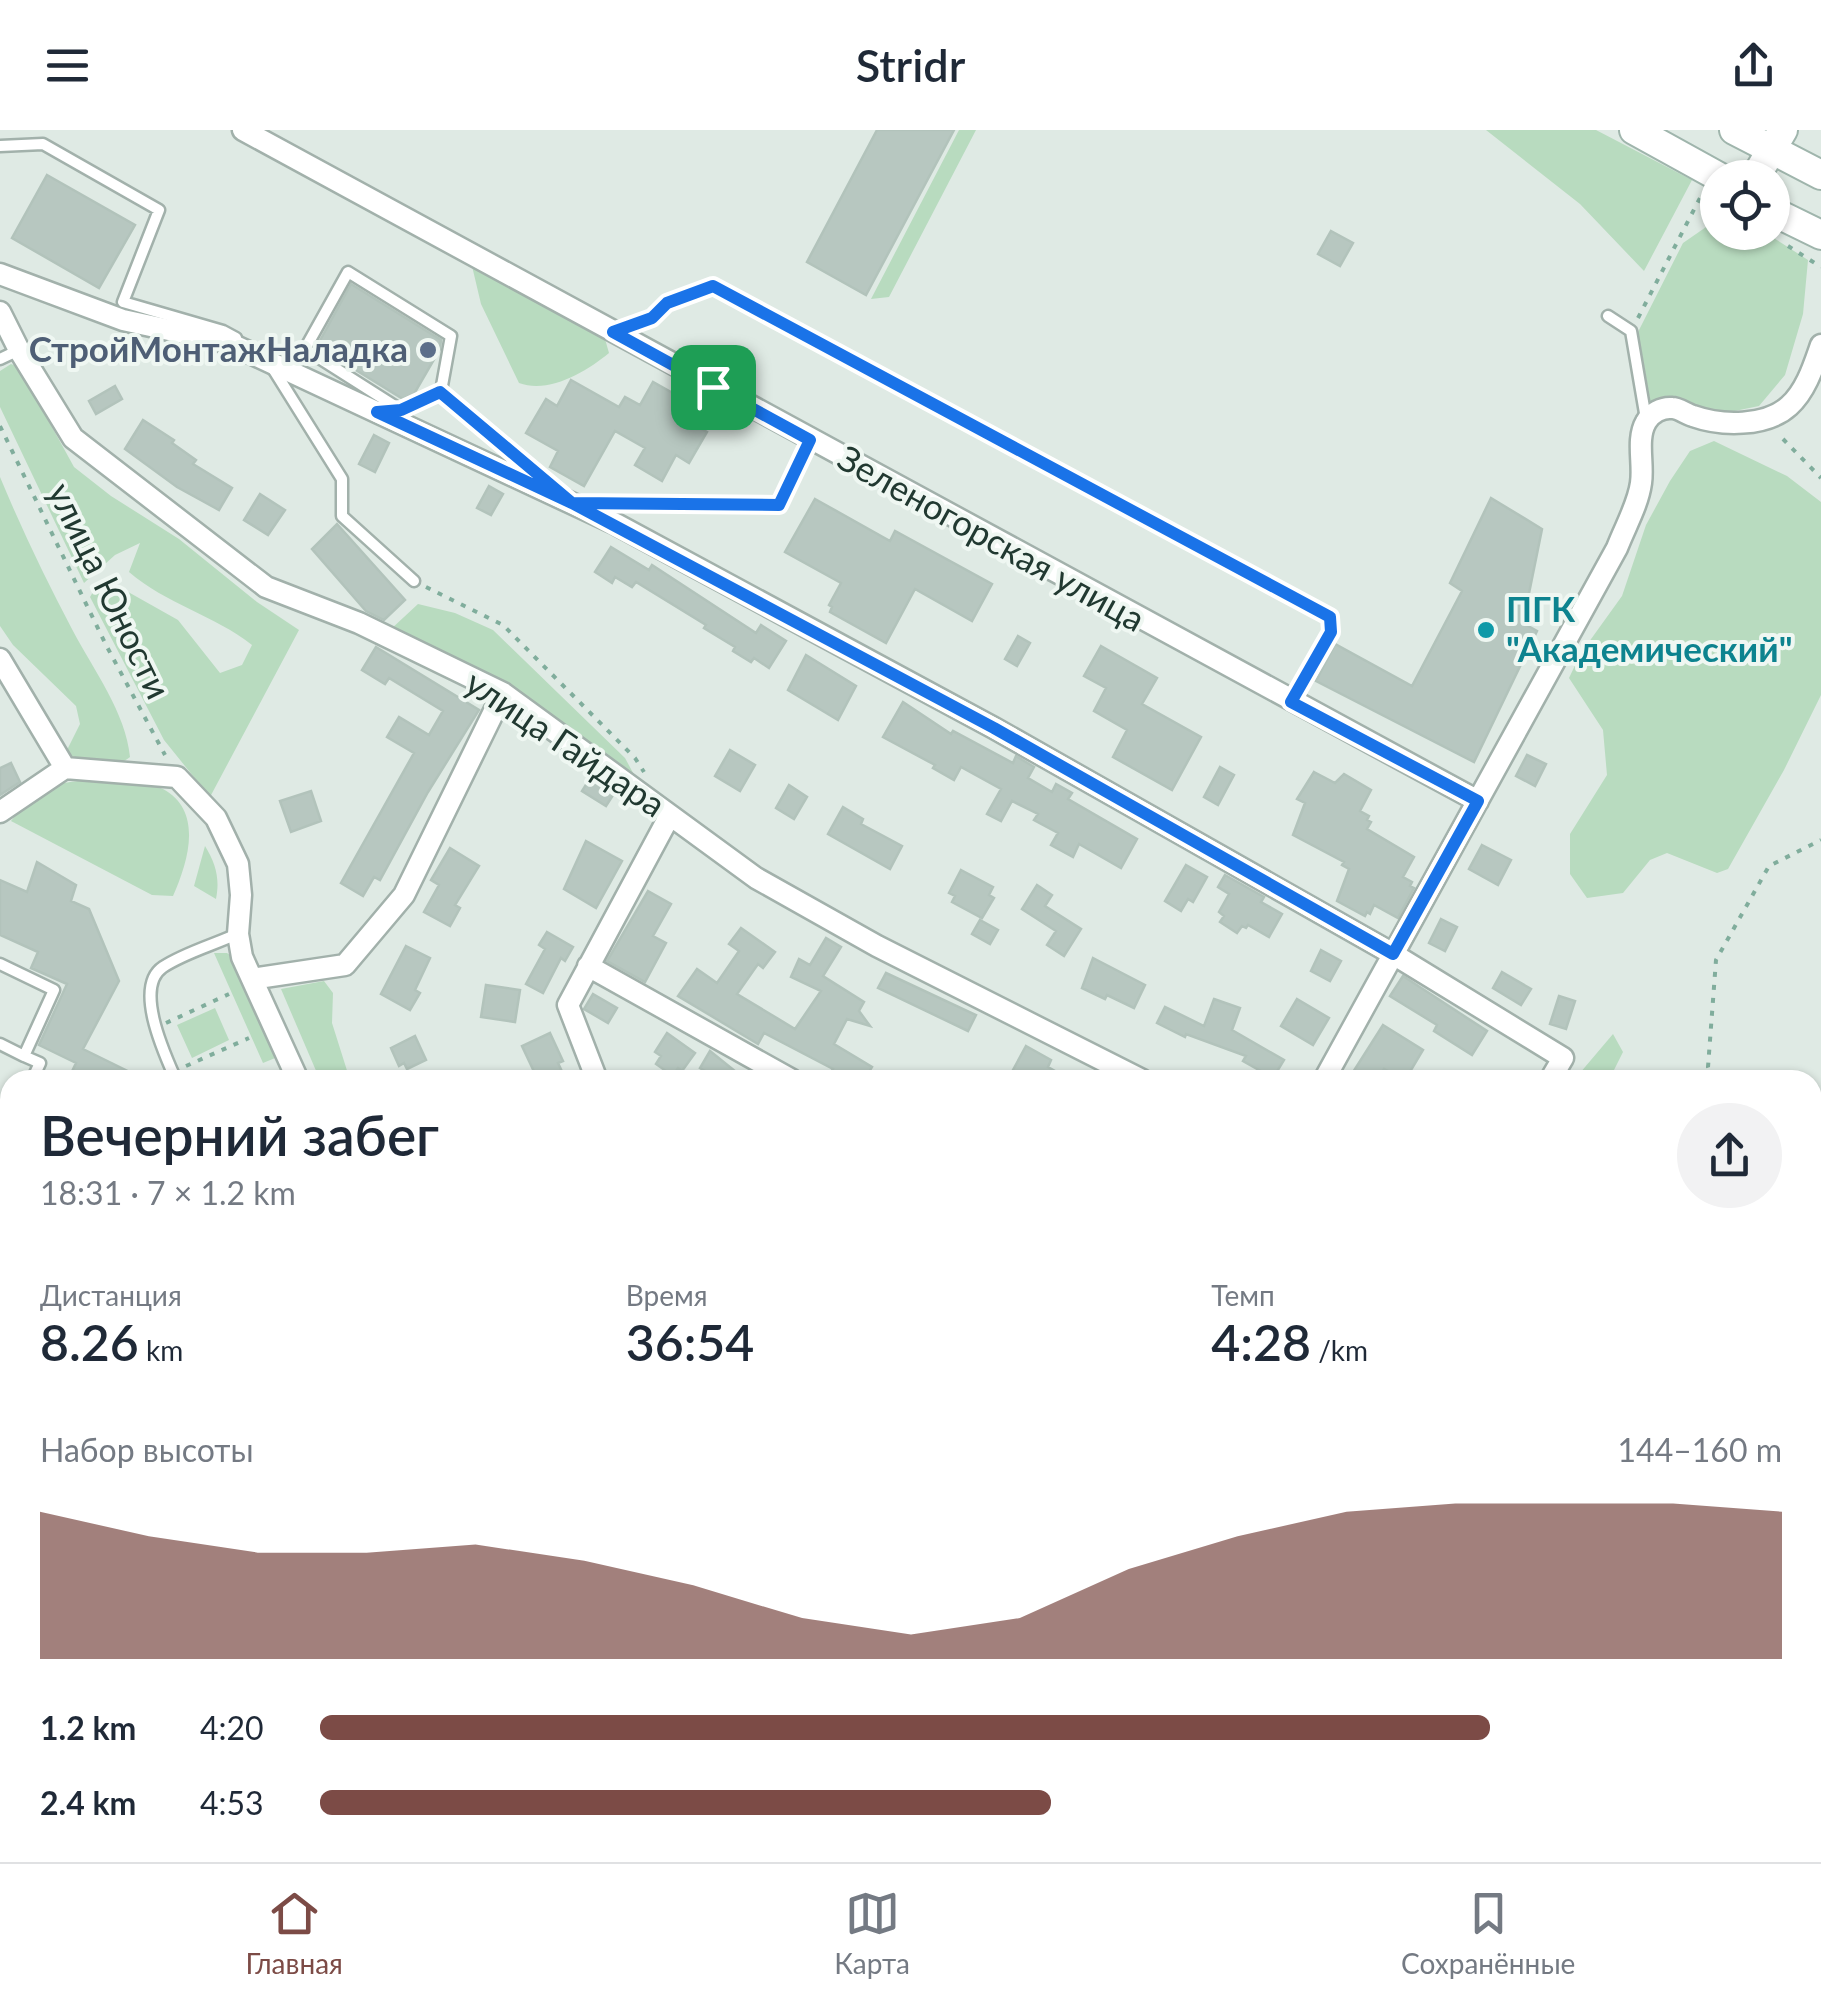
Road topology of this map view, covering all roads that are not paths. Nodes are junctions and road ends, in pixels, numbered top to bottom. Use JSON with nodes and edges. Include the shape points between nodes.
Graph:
{"nodes":[{"id":1,"x":244,"y":130,"type":"edge"},
{"id":2,"x":1634,"y":130,"type":"edge"},
{"id":3,"x":1734,"y":130,"type":"edge"},
{"id":4,"x":1778,"y":139,"type":"edge"},
{"id":5,"x":0,"y":146,"type":"edge"},
{"id":6,"x":1700,"y":166,"type":"edge"},
{"id":7,"x":1821,"y":175,"type":"edge"},
{"id":8,"x":1790,"y":219,"type":"edge"},
{"id":9,"x":1821,"y":235,"type":"edge"},
{"id":10,"x":0,"y":274,"type":"edge"},
{"id":11,"x":0,"y":312,"type":"edge"},
{"id":12,"x":1608,"y":316,"type":"dead end"},
{"id":13,"x":613,"y":332,"type":"junction"},
{"id":14,"x":1821,"y":345,"type":"edge"},
{"id":15,"x":10,"y":354,"type":"edge"},
{"id":16,"x":269,"y":362,"type":"junction"},
{"id":17,"x":440,"y":392,"type":"junction"},
{"id":18,"x":401,"y":410,"type":"junction"},
{"id":19,"x":377,"y":412,"type":"junction"},
{"id":20,"x":1646,"y":420,"type":"junction"},
{"id":21,"x":810,"y":440,"type":"junction"},
{"id":22,"x":572,"y":503,"type":"junction"},
{"id":23,"x":414,"y":581,"type":"road end"},
{"id":24,"x":0,"y":659,"type":"edge"},
{"id":25,"x":503,"y":693,"type":"junction"},
{"id":26,"x":1291,"y":702,"type":"junction"},
{"id":27,"x":65,"y":768,"type":"junction"},
{"id":28,"x":1478,"y":801,"type":"junction"},
{"id":29,"x":0,"y":812,"type":"edge"},
{"id":30,"x":670,"y":815,"type":"junction"},
{"id":31,"x":238,"y":934,"type":"junction"},
{"id":32,"x":1393,"y":954,"type":"junction"},
{"id":33,"x":0,"y":964,"type":"edge"},
{"id":34,"x":588,"y":966,"type":"junction"},
{"id":35,"x":252,"y":979,"type":"junction"},
{"id":36,"x":0,"y":1044,"type":"edge"},
{"id":37,"x":24,"y":1056,"type":"junction"},
{"id":38,"x":37,"y":1070,"type":"edge"},
{"id":39,"x":172,"y":1070,"type":"edge"},
{"id":40,"x":293,"y":1070,"type":"edge"},
{"id":41,"x":593,"y":1070,"type":"edge"},
{"id":42,"x":774,"y":1070,"type":"edge"},
{"id":43,"x":1102,"y":1070,"type":"edge"},
{"id":44,"x":1329,"y":1070,"type":"edge"},
{"id":45,"x":1556,"y":1070,"type":"edge"}],
"edges":[{"from":1,"to":13,"type":"street","name":"Зеленогорская улица"},
{"from":2,"to":6,"type":"main road"},
{"from":3,"to":4,"type":"main road"},
{"from":4,"to":7,"type":"main road"},
{"from":5,"to":19,"type":"lane","via":[[44,144],[159,210],[123,302],[222,331]]},
{"from":8,"to":9,"type":"main road"},
{"from":10,"to":16,"type":"street","via":[[123,320],[229,343]]},
{"from":11,"to":15,"type":"street","name":"улица Гайдара"},
{"from":12,"to":20,"type":"lane","via":[[1631,331]]},
{"from":13,"to":21,"type":"street","name":"Зеленогорская улица"},
{"from":13,"to":26,"type":"lane","via":[[713,286],[1320,610],[1330,617],[1331,632]]},
{"from":14,"to":20,"type":"street","via":[[1806,381],[1779,414],[1733,422],[1670,407]]},
{"from":15,"to":25,"type":"street","name":"улица Гайдара","via":[[73,438],[266,587],[359,623]]},
{"from":16,"to":19,"type":"street"},
{"from":16,"to":23,"type":"lane","via":[[342,479],[342,516]]},
{"from":17,"to":18,"type":"lane"},
{"from":17,"to":18,"type":"lane","via":[[451,336],[348,272],[305,349]]},
{"from":17,"to":22,"type":"lane"},
{"from":18,"to":19,"type":"lane"},
{"from":19,"to":22,"type":"street"},
{"from":20,"to":28,"type":"street","via":[[1640,486],[1617,548]]},
{"from":21,"to":22,"type":"lane","via":[[779,505]]},
{"from":21,"to":26,"type":"street","name":"Зеленогорская улица"},
{"from":22,"to":32,"type":"street","via":[[994,728]]},
{"from":24,"to":27,"type":"street"},
{"from":25,"to":30,"type":"street","name":"улица Гайдара"},
{"from":25,"to":35,"type":"street","via":[[404,895],[345,965]]},
{"from":26,"to":28,"type":"street","name":"Зеленогорская улица"},
{"from":27,"to":29,"type":"street"},
{"from":27,"to":31,"type":"street","via":[[177,777],[216,818],[238,864]]},
{"from":28,"to":32,"type":"street"},
{"from":30,"to":34,"type":"street"},
{"from":30,"to":43,"type":"street","name":"улица Гайдара","via":[[756,878]]},
{"from":31,"to":35,"type":"street"},
{"from":31,"to":39,"type":"lane","via":[[163,968],[150,984]]},
{"from":32,"to":44,"type":"street"},
{"from":32,"to":45,"type":"street","via":[[1563,1058]]},
{"from":33,"to":37,"type":"lane","via":[[54,990]]},
{"from":34,"to":41,"type":"street","via":[[568,1006]]},
{"from":34,"to":42,"type":"street"},
{"from":35,"to":40,"type":"street"},
{"from":36,"to":37,"type":"lane"},
{"from":37,"to":38,"type":"lane","via":[[40,1063]]}]}
